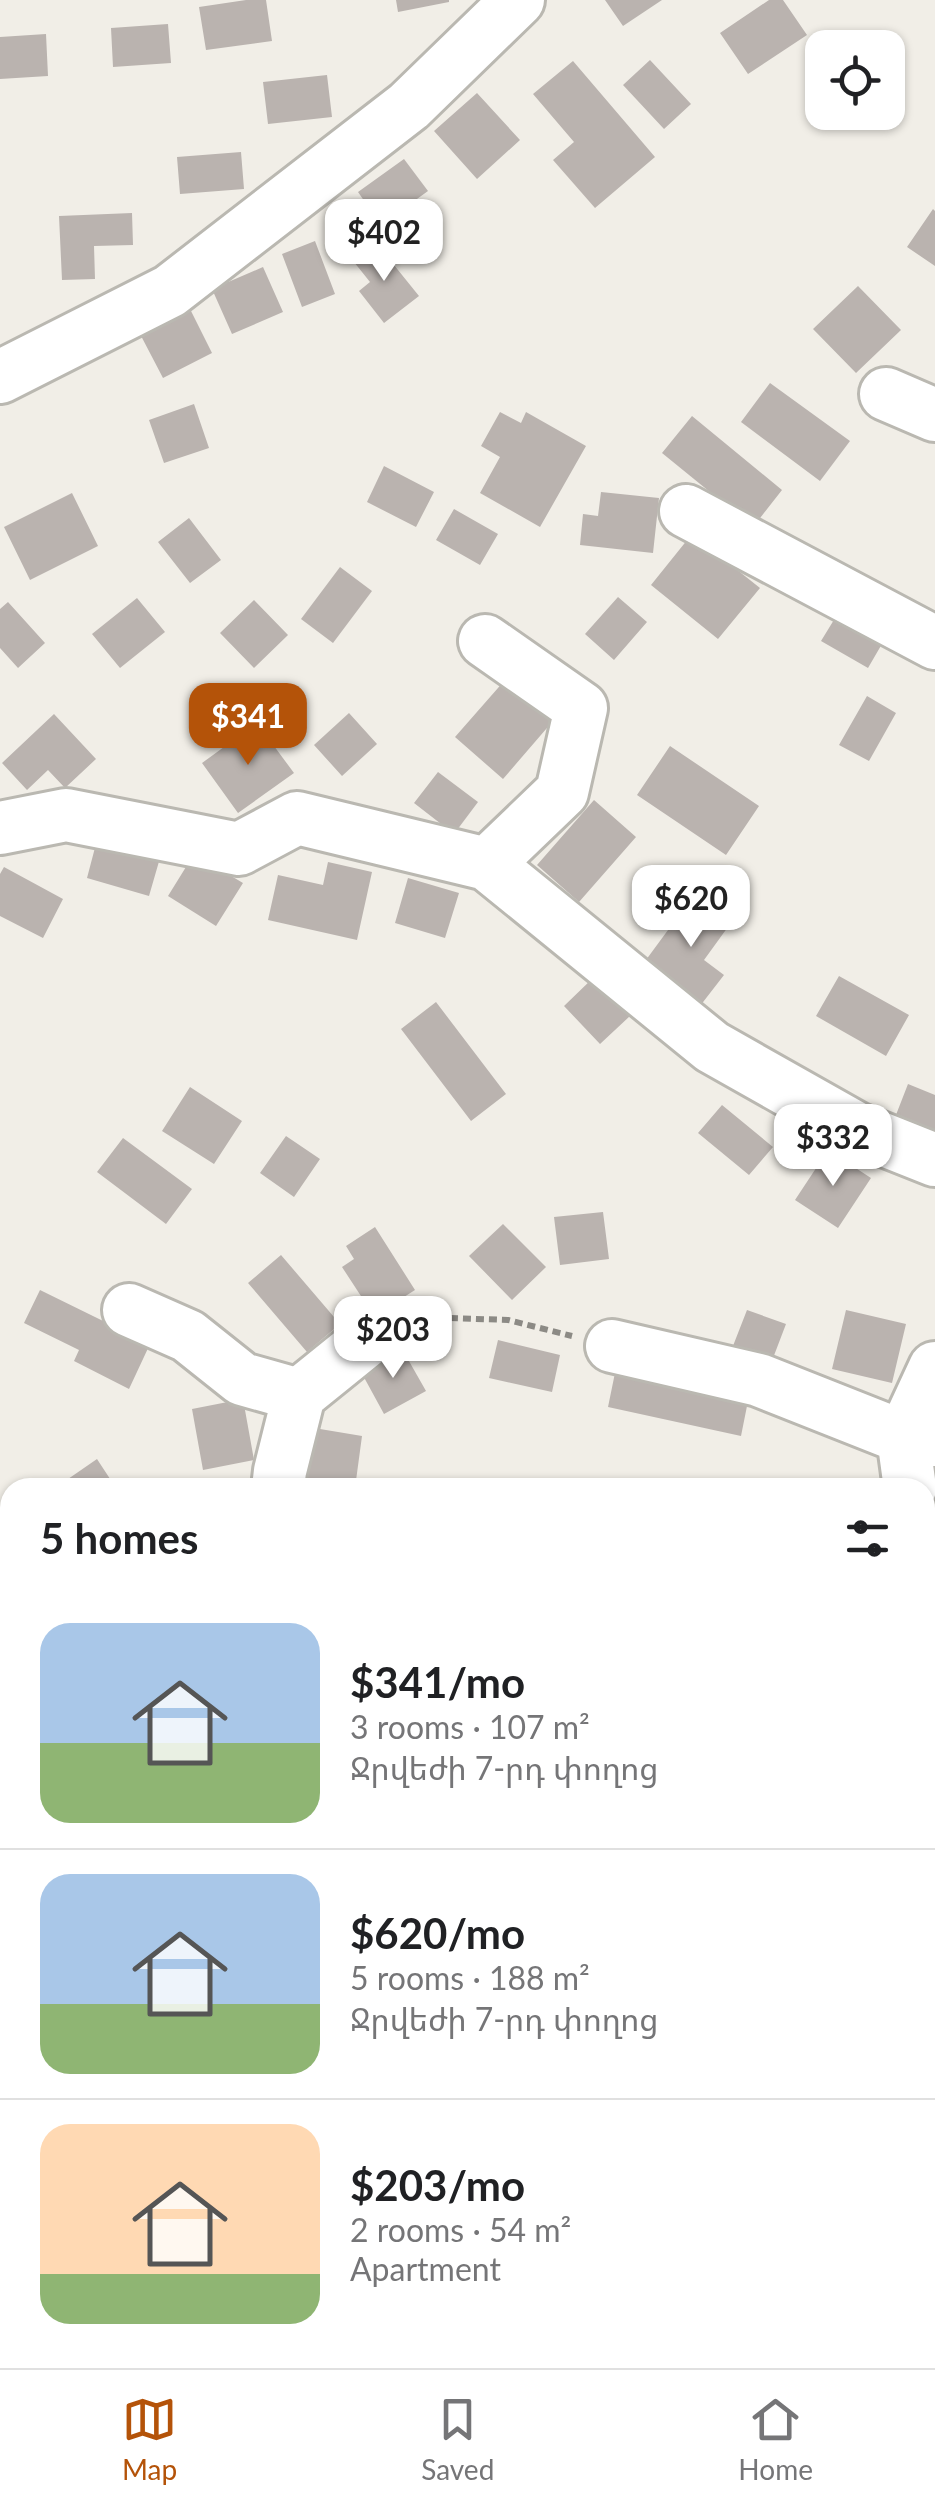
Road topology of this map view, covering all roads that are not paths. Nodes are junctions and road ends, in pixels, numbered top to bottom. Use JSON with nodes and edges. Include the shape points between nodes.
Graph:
{"nodes":[{"id":1,"x":518,"y":0,"type":"edge"},
{"id":2,"x":0,"y":377,"type":"edge"},
{"id":3,"x":886,"y":394,"type":"dead end"},
{"id":4,"x":935,"y":415,"type":"edge"},
{"id":5,"x":686,"y":511,"type":"dead end"},
{"id":6,"x":485,"y":642,"type":"dead end"},
{"id":7,"x":935,"y":643,"type":"edge"},
{"id":8,"x":0,"y":828,"type":"edge"},
{"id":9,"x":486,"y":864,"type":"junction"},
{"id":10,"x":935,"y":1160,"type":"edge"},
{"id":11,"x":130,"y":1310,"type":"dead end"},
{"id":12,"x":372,"y":1336,"type":"road end"},
{"id":13,"x":612,"y":1346,"type":"road end"},
{"id":14,"x":935,"y":1368,"type":"edge"},
{"id":15,"x":299,"y":1395,"type":"junction"},
{"id":16,"x":919,"y":1439,"type":"edge"},
{"id":17,"x":279,"y":1478,"type":"edge"},
{"id":18,"x":912,"y":1478,"type":"edge"}],
"edges":[{"from":1,"to":2,"type":"street","via":[[409,106],[170,291]]},
{"from":3,"to":4,"type":"street"},
{"from":5,"to":7,"type":"street"},
{"from":6,"to":9,"type":"street","via":[[582,708],[562,792]]},
{"from":8,"to":9,"type":"street","via":[[66,814],[239,848],[298,818]]},
{"from":9,"to":10,"type":"street","via":[[712,1048],[857,1129]]},
{"from":11,"to":15,"type":"street","via":[[188,1336],[242,1379]]},
{"from":12,"to":15,"type":"street"},
{"from":13,"to":16,"type":"street","via":[[759,1380]]},
{"from":14,"to":16,"type":"street"},
{"from":15,"to":17,"type":"street"},
{"from":16,"to":18,"type":"street"}]}
